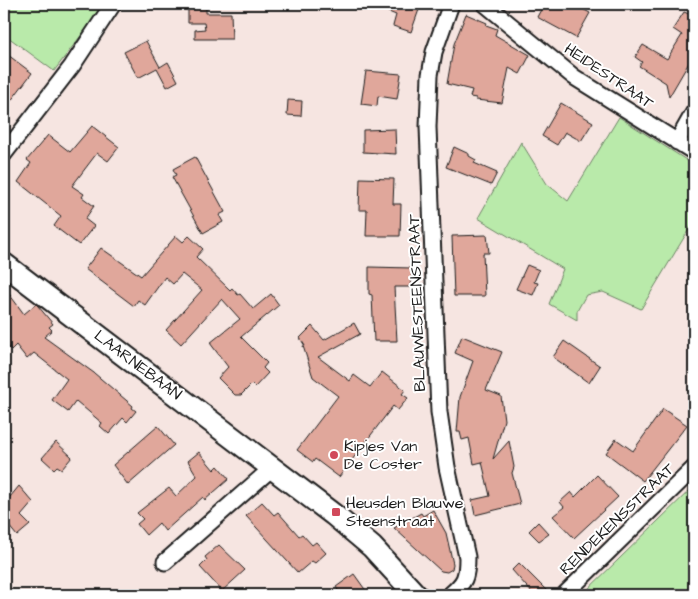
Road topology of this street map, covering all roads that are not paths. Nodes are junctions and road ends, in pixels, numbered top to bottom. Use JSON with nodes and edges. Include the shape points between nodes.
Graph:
{"nodes":[{"id":1,"x":113,"y":4,"type":"edge"},
{"id":2,"x":451,"y":4,"type":"edge"},
{"id":3,"x":485,"y":4,"type":"edge"},
{"id":4,"x":694,"y":112,"type":"edge"},
{"id":5,"x":677,"y":142,"type":"junction"},
{"id":6,"x":694,"y":152,"type":"edge"},
{"id":7,"x":4,"y":154,"type":"edge"},
{"id":8,"x":4,"y":264,"type":"edge"},
{"id":9,"x":272,"y":468,"type":"junction"},
{"id":10,"x":694,"y":468,"type":"edge"},
{"id":11,"x":165,"y":562,"type":"dead end"},
{"id":12,"x":416,"y":595,"type":"edge"},
{"id":13,"x":450,"y":595,"type":"edge"},
{"id":14,"x":564,"y":595,"type":"edge"}],
"edges":[{"from":1,"to":7,"type":"street","via":[[72,66]]},
{"from":2,"to":13,"type":"street","name":"BLAUWESTEENSTRAAT","via":[[434,52],[429,82],[428,127],[439,412],[447,467],[467,557],[463,583]]},
{"from":3,"to":5,"type":"street","name":"HEIDESTRAAT","via":[[574,77]]},
{"from":4,"to":5,"type":"street"},
{"from":5,"to":6,"type":"street","name":"HEIDESTRAAT"},
{"from":8,"to":9,"type":"street","name":"LAARNEBAAN"},
{"from":9,"to":11,"type":"street"},
{"from":9,"to":12,"type":"street","name":"LAARNEBAAN","via":[[372,547]]},
{"from":10,"to":14,"type":"street","name":"RENDEKENSSTRAAT"}]}
